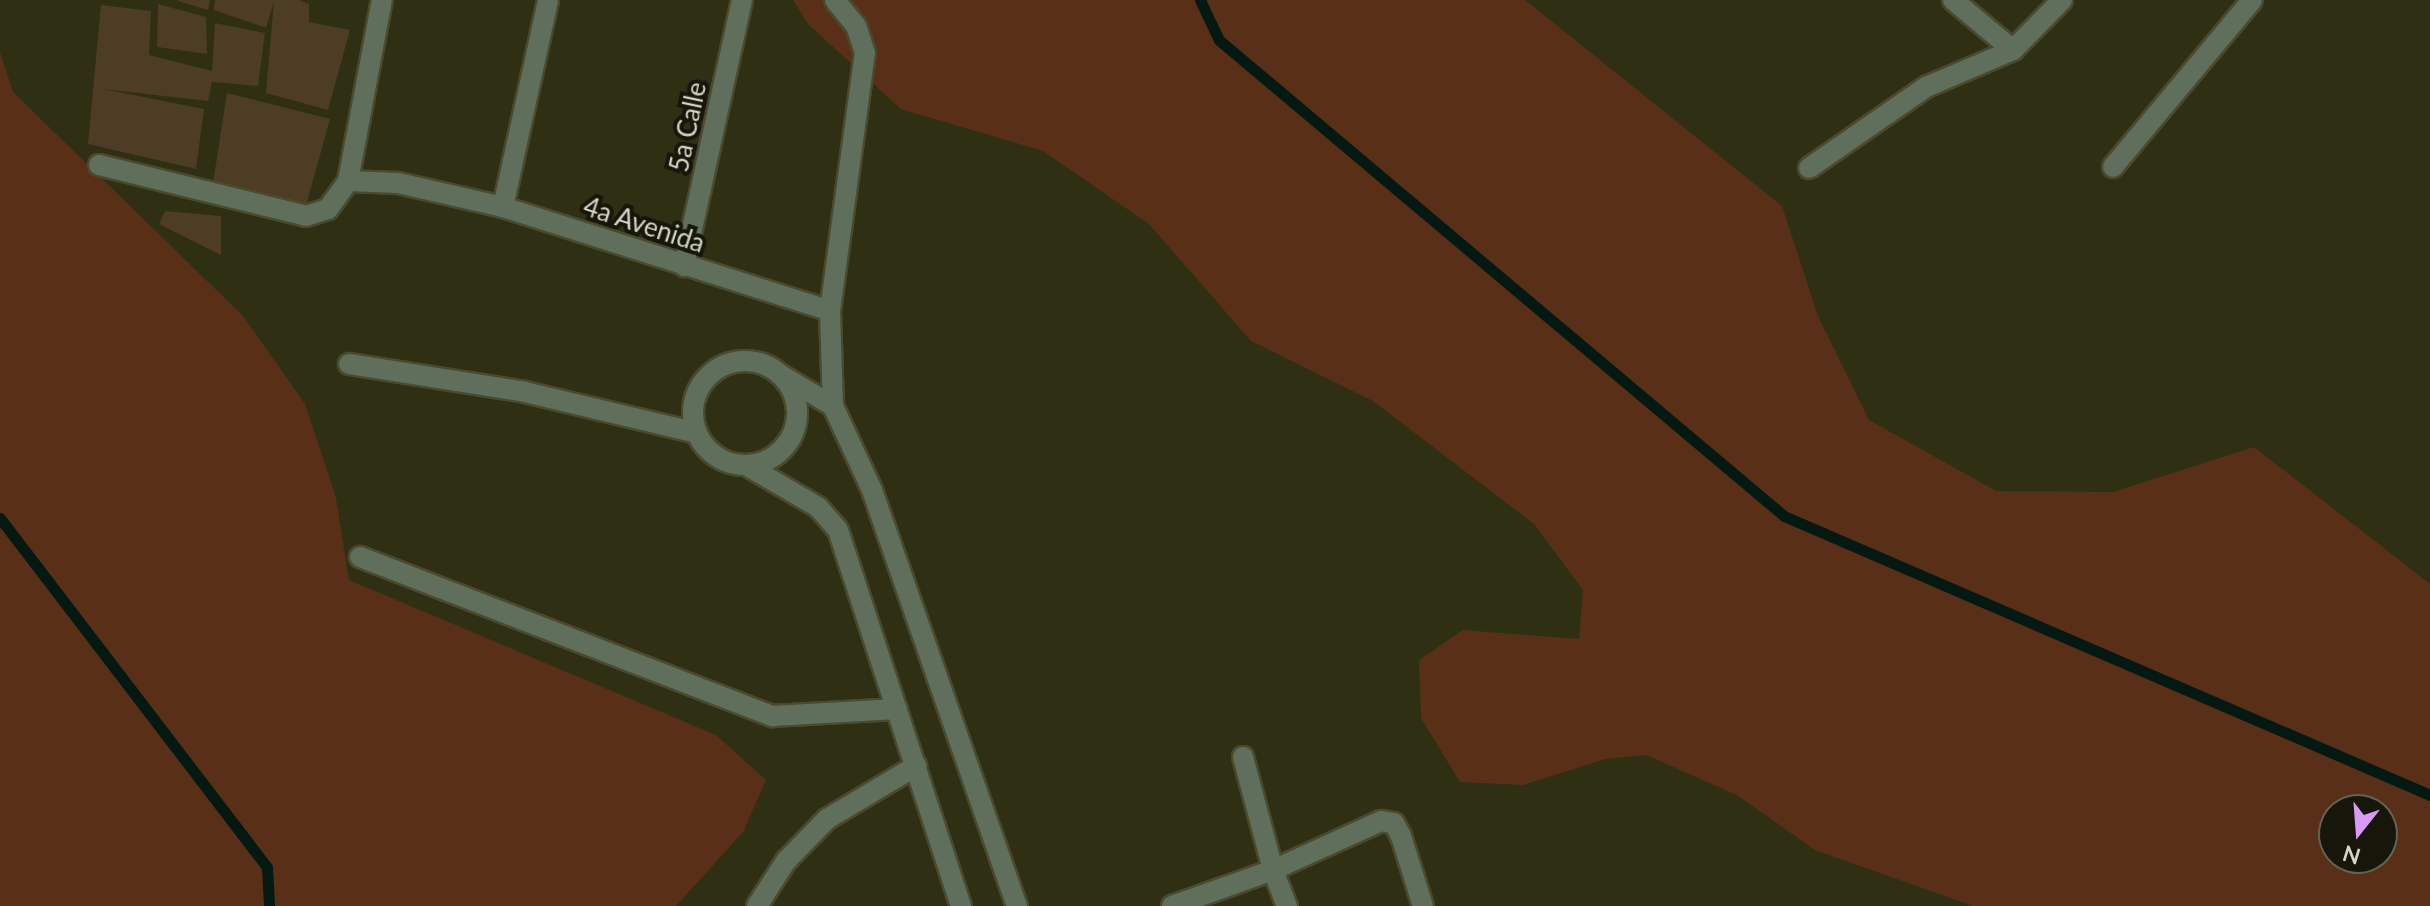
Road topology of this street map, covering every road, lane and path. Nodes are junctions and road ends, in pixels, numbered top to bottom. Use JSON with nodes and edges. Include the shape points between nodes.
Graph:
{"nodes":[{"id":1,"x":382,"y":0,"type":"edge"},
{"id":2,"x":548,"y":0,"type":"edge"},
{"id":3,"x":742,"y":0,"type":"edge"},
{"id":4,"x":835,"y":0,"type":"edge"},
{"id":5,"x":1953,"y":0,"type":"edge"},
{"id":6,"x":2062,"y":0,"type":"edge"},
{"id":7,"x":2252,"y":0,"type":"edge"},
{"id":8,"x":2013,"y":50,"type":"junction"},
{"id":9,"x":99,"y":165,"type":"dead end"},
{"id":10,"x":2113,"y":167,"type":"dead end"},
{"id":11,"x":1809,"y":168,"type":"dead end"},
{"id":12,"x":348,"y":181,"type":"junction"},
{"id":13,"x":503,"y":207,"type":"junction"},
{"id":14,"x":684,"y":266,"type":"junction"},
{"id":15,"x":830,"y":311,"type":"junction"},
{"id":16,"x":349,"y":364,"type":"dead end"},
{"id":17,"x":781,"y":375,"type":"junction"},
{"id":18,"x":833,"y":406,"type":"junction"},
{"id":19,"x":697,"y":433,"type":"junction"},
{"id":20,"x":746,"y":465,"type":"junction"},
{"id":21,"x":360,"y":557,"type":"dead end"},
{"id":22,"x":897,"y":709,"type":"junction"},
{"id":23,"x":1243,"y":757,"type":"dead end"},
{"id":24,"x":916,"y":766,"type":"junction"},
{"id":25,"x":1273,"y":870,"type":"junction"},
{"id":26,"x":757,"y":906,"type":"edge"},
{"id":27,"x":961,"y":906,"type":"edge"},
{"id":28,"x":1017,"y":906,"type":"edge"},
{"id":29,"x":1172,"y":906,"type":"edge"},
{"id":30,"x":1287,"y":906,"type":"edge"},
{"id":31,"x":1423,"y":906,"type":"edge"}],
"edges":[{"from":1,"to":12,"type":"street"},
{"from":2,"to":13,"type":"street"},
{"from":3,"to":14,"type":"street","name":"5a Calle"},
{"from":4,"to":15,"type":"street","via":[[856,26],[865,53]]},
{"from":5,"to":8,"type":"street"},
{"from":6,"to":8,"type":"street"},
{"from":7,"to":10,"type":"street"},
{"from":8,"to":11,"type":"street","via":[[1926,87]]},
{"from":9,"to":12,"type":"street","via":[[306,216],[328,209]]},
{"from":12,"to":13,"type":"street","name":"4a Avenida","via":[[398,183]]},
{"from":13,"to":14,"type":"street","name":"4a Avenida"},
{"from":14,"to":15,"type":"street","name":"4a Avenida"},
{"from":15,"to":18,"type":"street"},
{"from":16,"to":19,"type":"street","via":[[525,392]]},
{"from":17,"to":18,"type":"street"},
{"from":17,"to":19,"type":"street","via":[[753,361],[722,366],[709,375],[694,401]]},
{"from":17,"to":20,"type":"street","via":[[795,398],[792,437],[774,456]]},
{"from":18,"to":28,"type":"street","via":[[872,490]]},
{"from":19,"to":20,"type":"street","via":[[717,456]]},
{"from":20,"to":22,"type":"street","via":[[818,507],[838,530]]},
{"from":21,"to":22,"type":"street","via":[[773,716]]},
{"from":22,"to":24,"type":"street"},
{"from":23,"to":25,"type":"street"},
{"from":24,"to":26,"type":"street","via":[[827,819],[786,861]]},
{"from":24,"to":27,"type":"street"},
{"from":25,"to":29,"type":"street"},
{"from":25,"to":30,"type":"street"},
{"from":25,"to":31,"type":"street","via":[[1381,821],[1394,823]]}]}
